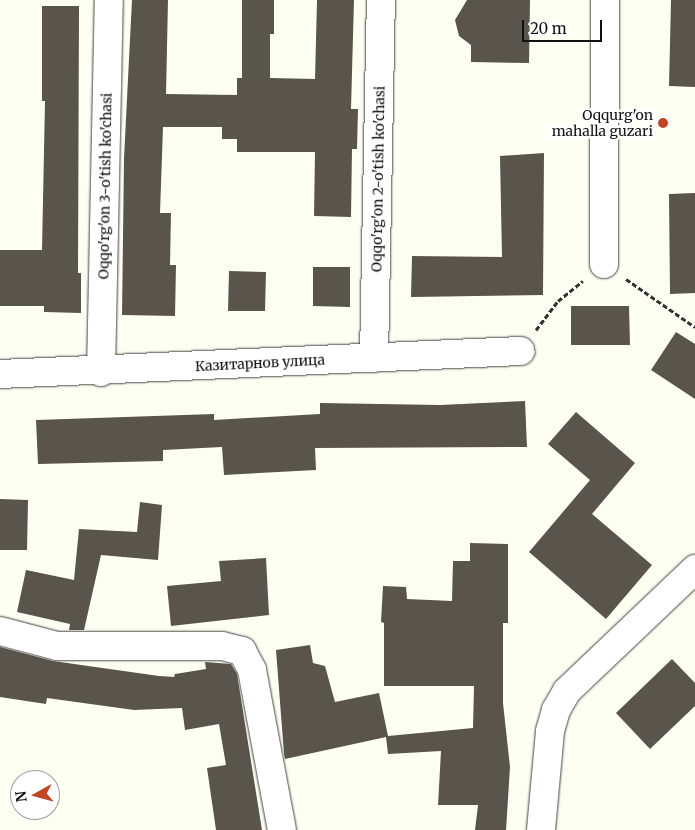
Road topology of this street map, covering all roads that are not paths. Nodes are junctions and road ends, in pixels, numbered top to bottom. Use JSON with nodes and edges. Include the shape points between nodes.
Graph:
{"nodes":[{"id":1,"x":109,"y":0,"type":"edge"},
{"id":2,"x":381,"y":0,"type":"edge"},
{"id":3,"x":605,"y":0,"type":"edge"},
{"id":4,"x":604,"y":264,"type":"road end"},
{"id":5,"x":520,"y":351,"type":"road end"},
{"id":6,"x":374,"y":358,"type":"junction"},
{"id":7,"x":101,"y":372,"type":"junction"},
{"id":8,"x":0,"y":374,"type":"edge"},
{"id":9,"x":695,"y":569,"type":"edge"},
{"id":10,"x":0,"y":632,"type":"edge"},
{"id":11,"x":282,"y":830,"type":"edge"},
{"id":12,"x":541,"y":830,"type":"edge"}],
"edges":[{"from":1,"to":7,"type":"street","name":"Oqqo'rg'on 3-o'tish ko'chasi"},
{"from":2,"to":6,"type":"street","name":"Oqqo'rg'on 2-o'tish ko'chasi"},
{"from":3,"to":4,"type":"street"},
{"from":5,"to":6,"type":"street","name":"Казитарнов улица"},
{"from":6,"to":7,"type":"street","name":"Казитарнов улица"},
{"from":7,"to":8,"type":"street","name":"Казитарнов улица"},
{"from":9,"to":12,"type":"street","via":[[567,691],[556,710],[550,731]]},
{"from":10,"to":11,"type":"street","via":[[56,646],[222,646],[242,651],[252,670]]}]}
